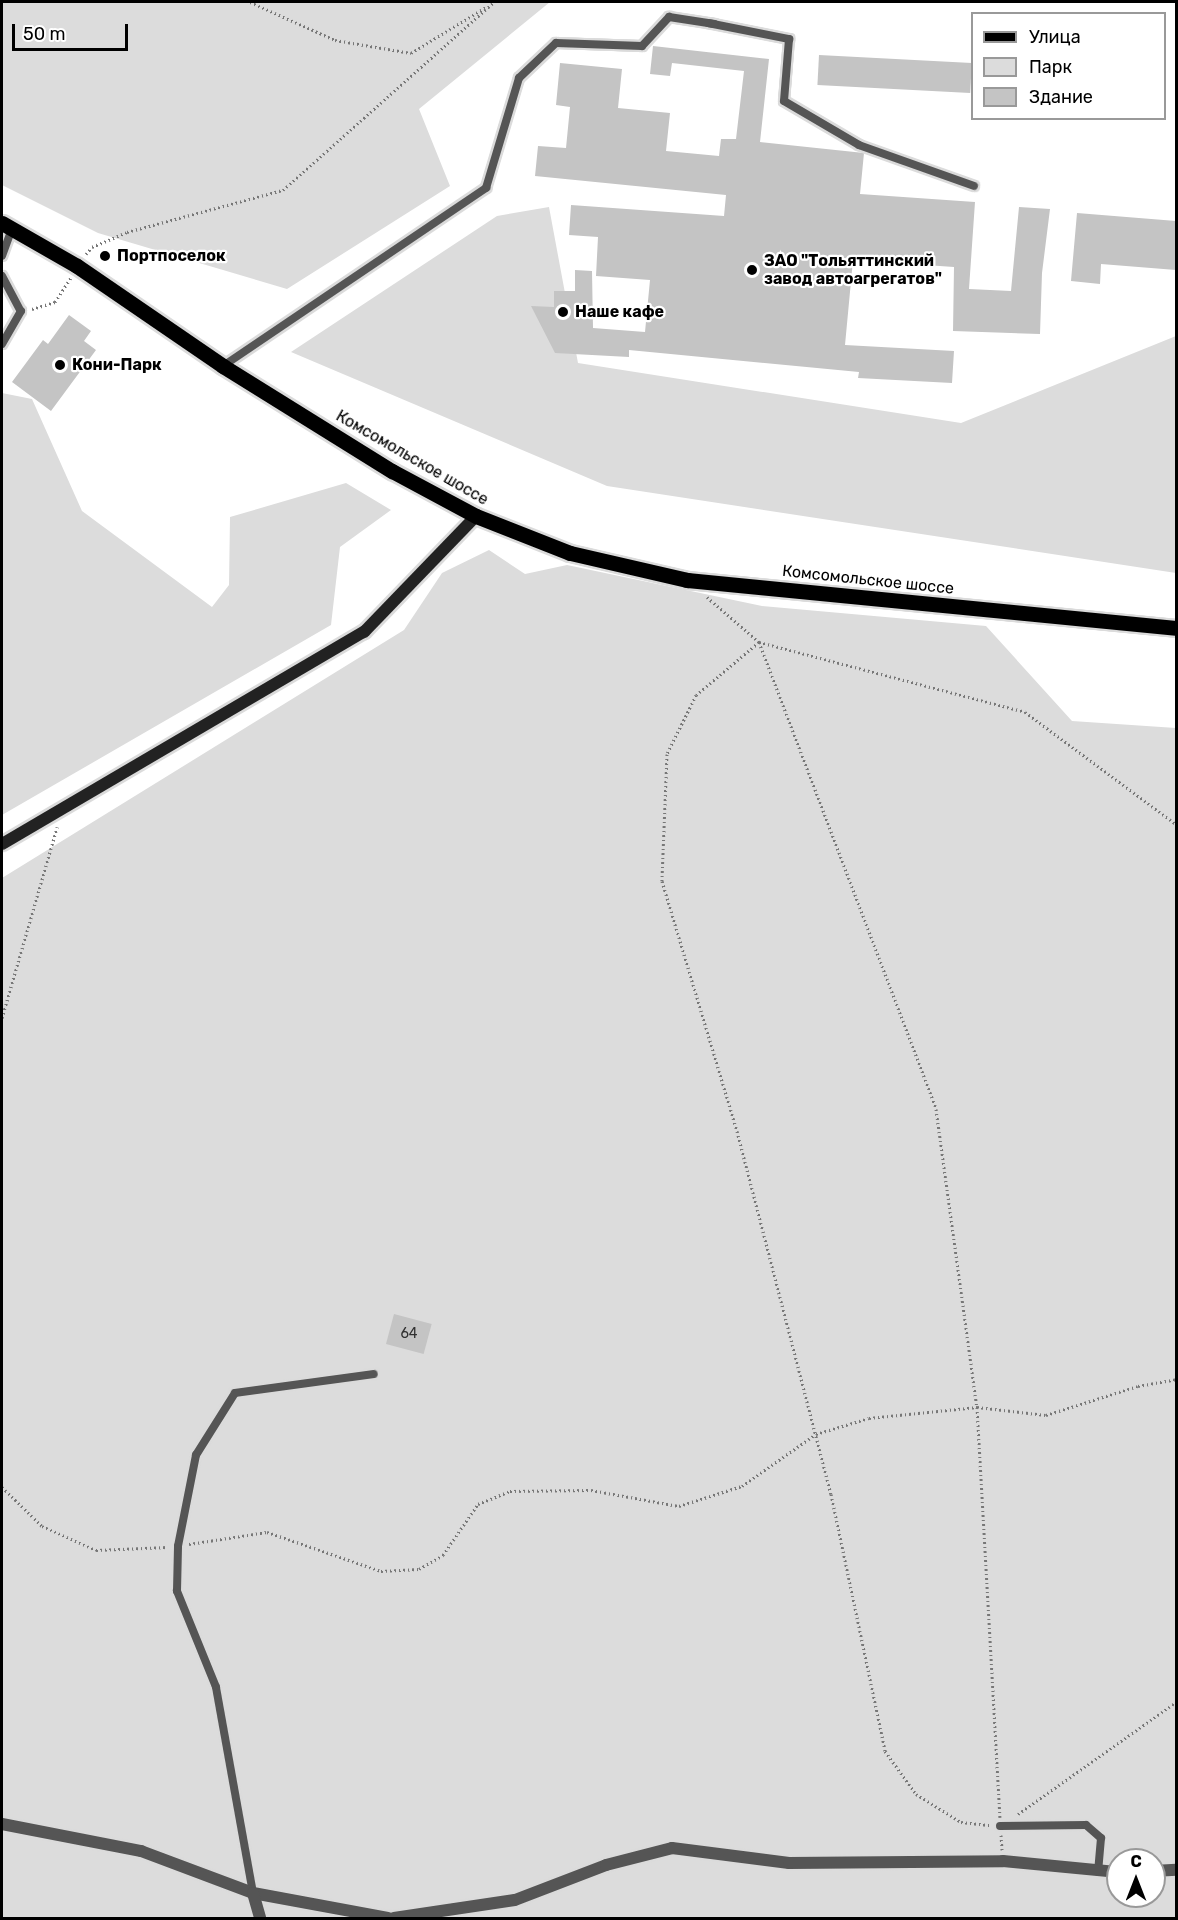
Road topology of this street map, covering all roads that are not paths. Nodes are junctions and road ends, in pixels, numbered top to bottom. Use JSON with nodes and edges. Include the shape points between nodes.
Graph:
{"nodes":[{"id":1,"x":974,"y":186,"type":"dead end"},
{"id":2,"x":7,"y":226,"type":"edge"},
{"id":3,"x":2,"y":256,"type":"edge"},
{"id":4,"x":2,"y":276,"type":"edge"},
{"id":5,"x":2,"y":344,"type":"edge"},
{"id":6,"x":223,"y":366,"type":"junction"},
{"id":7,"x":476,"y":516,"type":"junction"},
{"id":8,"x":1176,"y":628,"type":"edge"},
{"id":9,"x":2,"y":844,"type":"edge"},
{"id":10,"x":374,"y":1374,"type":"dead end"},
{"id":11,"x":2,"y":1824,"type":"edge"},
{"id":12,"x":1000,"y":1826,"type":"road end"},
{"id":13,"x":1098,"y":1872,"type":"junction"},
{"id":14,"x":1106,"y":1872,"type":"edge"},
{"id":15,"x":253,"y":1893,"type":"junction"},
{"id":16,"x":260,"y":1918,"type":"edge"},
{"id":17,"x":388,"y":1918,"type":"edge"},
{"id":18,"x":394,"y":1918,"type":"edge"}],
"edges":[{"from":1,"to":6,"type":"lane","via":[[860,145],[784,101],[789,39],[669,18],[642,46],[556,43],[519,78],[486,188]]},
{"from":2,"to":3,"type":"lane"},
{"from":2,"to":6,"type":"main road","name":"Комсомольское шоссе","via":[[77,266]]},
{"from":4,"to":5,"type":"lane","via":[[21,311]]},
{"from":6,"to":7,"type":"main road","name":"Комсомольское шоссе","via":[[392,471]]},
{"from":7,"to":8,"type":"main road","name":"Комсомольское шоссе","via":[[570,554],[687,580]]},
{"from":7,"to":9,"type":"street","via":[[364,632]]},
{"from":10,"to":15,"type":"lane","via":[[235,1393],[196,1455],[178,1546],[177,1590],[216,1687]]},
{"from":11,"to":15,"type":"street","via":[[141,1851]]},
{"from":12,"to":13,"type":"lane","via":[[1086,1825],[1101,1838]]},
{"from":13,"to":14,"type":"street"},
{"from":13,"to":18,"type":"street","via":[[1003,1861],[789,1863],[672,1848],[606,1865],[515,1900]]},
{"from":15,"to":16,"type":"street"},
{"from":15,"to":17,"type":"street"}]}
